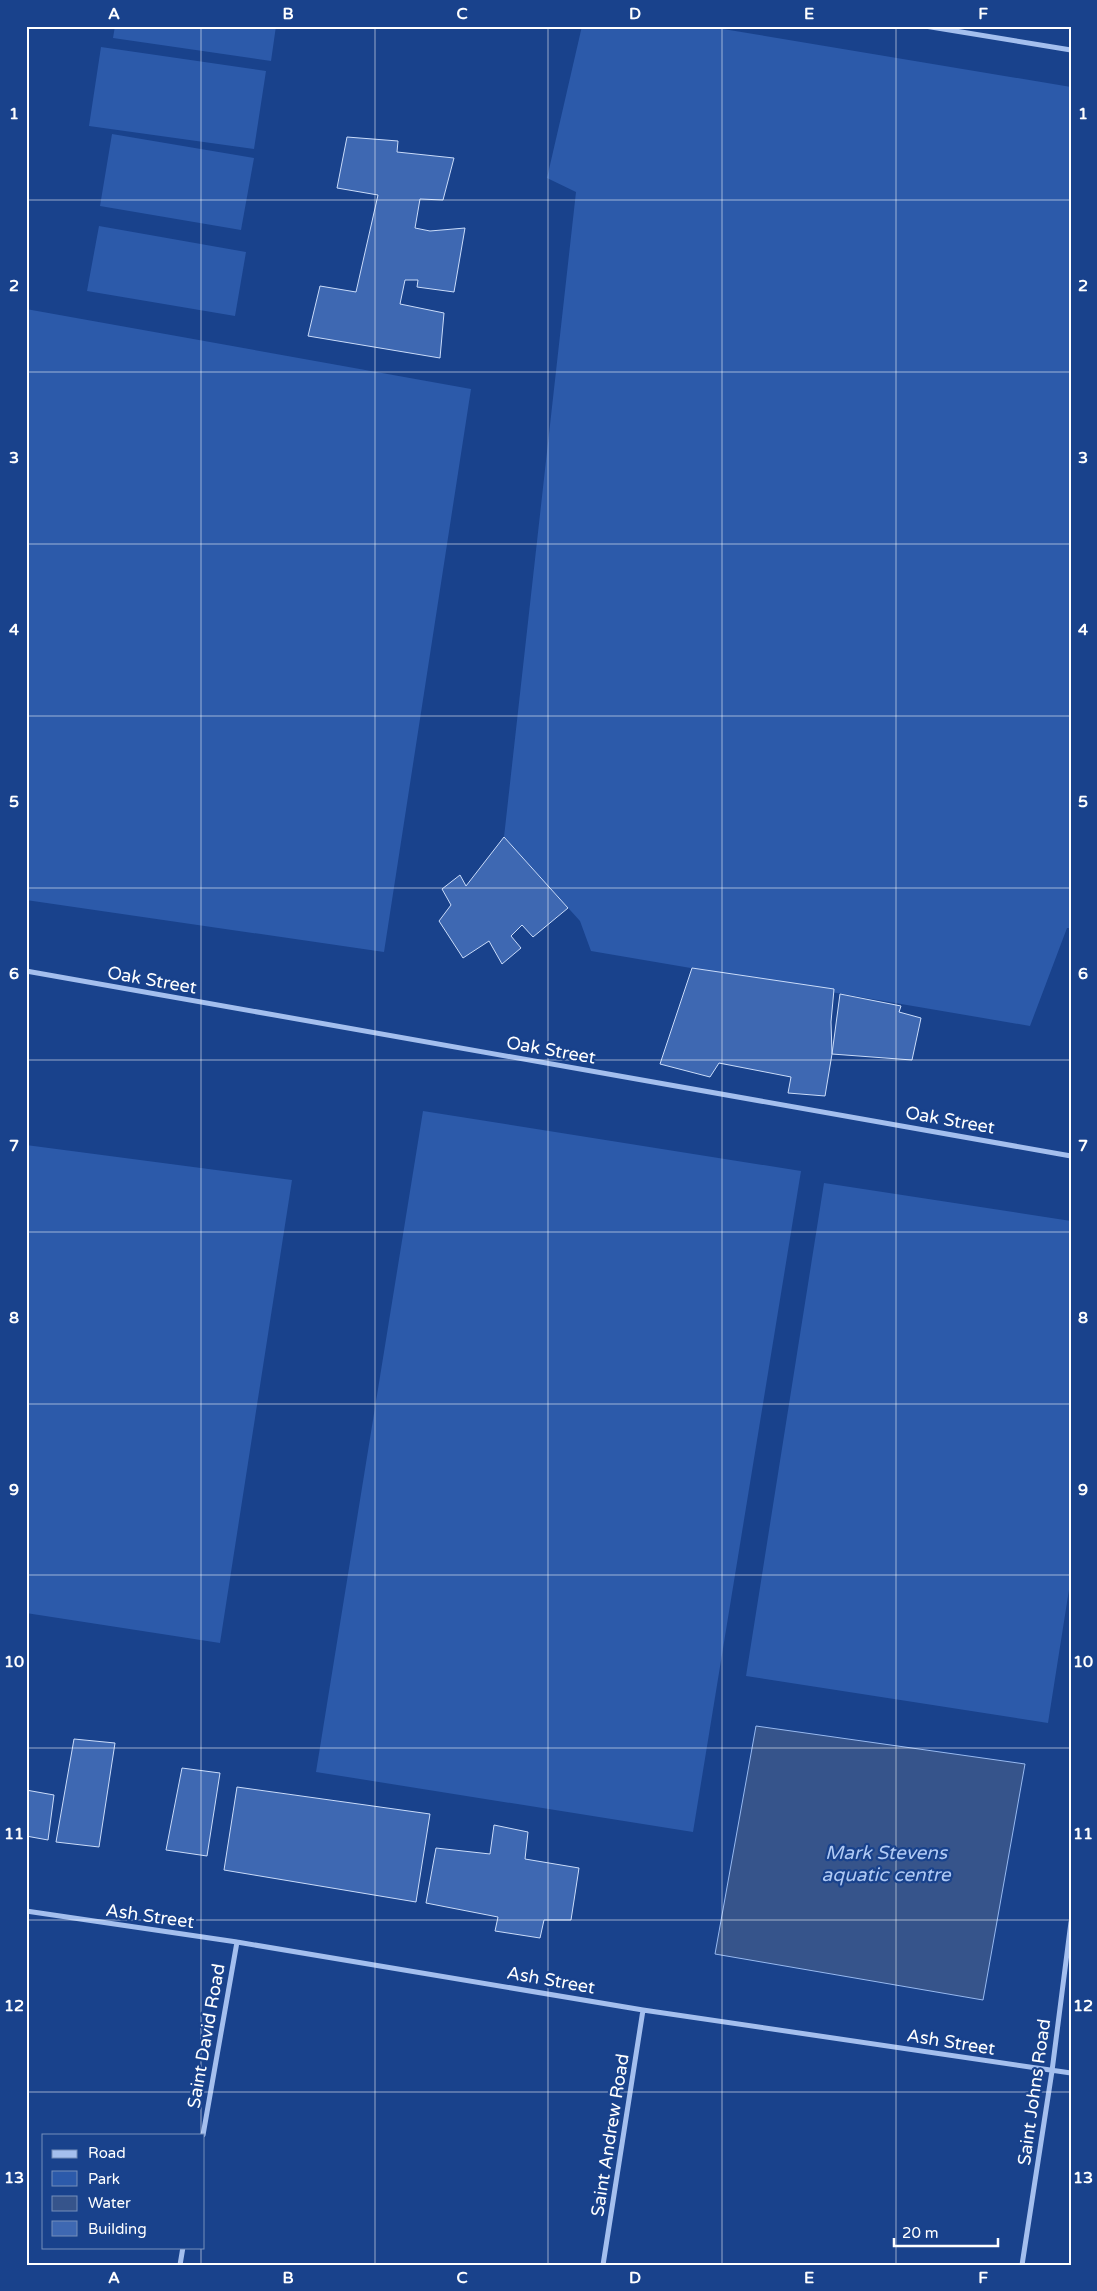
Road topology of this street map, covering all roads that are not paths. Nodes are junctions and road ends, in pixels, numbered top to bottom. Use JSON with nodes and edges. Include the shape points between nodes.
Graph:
{"nodes":[{"id":1,"x":924,"y":26,"type":"edge"},
{"id":2,"x":940,"y":27,"type":"edge"},
{"id":3,"x":1071,"y":50,"type":"edge"},
{"id":4,"x":26,"y":971,"type":"edge"},
{"id":5,"x":1071,"y":1156,"type":"edge"},
{"id":6,"x":26,"y":1912,"type":"edge"},
{"id":7,"x":1071,"y":1922,"type":"edge"},
{"id":8,"x":237,"y":1942,"type":"junction"},
{"id":9,"x":643,"y":2010,"type":"junction"},
{"id":10,"x":1052,"y":2071,"type":"junction"},
{"id":11,"x":1071,"y":2073,"type":"edge"},
{"id":12,"x":203,"y":2134,"type":"edge"},
{"id":13,"x":183,"y":2248,"type":"edge"},
{"id":14,"x":180,"y":2265,"type":"edge"},
{"id":15,"x":603,"y":2265,"type":"edge"},
{"id":16,"x":1022,"y":2265,"type":"edge"}],
"edges":[{"from":1,"to":2,"type":"street"},
{"from":2,"to":3,"type":"street"},
{"from":4,"to":5,"type":"street","name":"Oak Street"},
{"from":6,"to":8,"type":"street","name":"Ash Street"},
{"from":7,"to":10,"type":"street","name":"Saint Johns Road"},
{"from":8,"to":9,"type":"street","name":"Ash Street"},
{"from":8,"to":12,"type":"street","name":"Saint David Road"},
{"from":9,"to":10,"type":"street","name":"Ash Street"},
{"from":9,"to":15,"type":"street","name":"Saint Andrew Road"},
{"from":10,"to":11,"type":"street","name":"Ash Street"},
{"from":10,"to":16,"type":"street","name":"Saint Johns Road"},
{"from":13,"to":14,"type":"street"}]}
